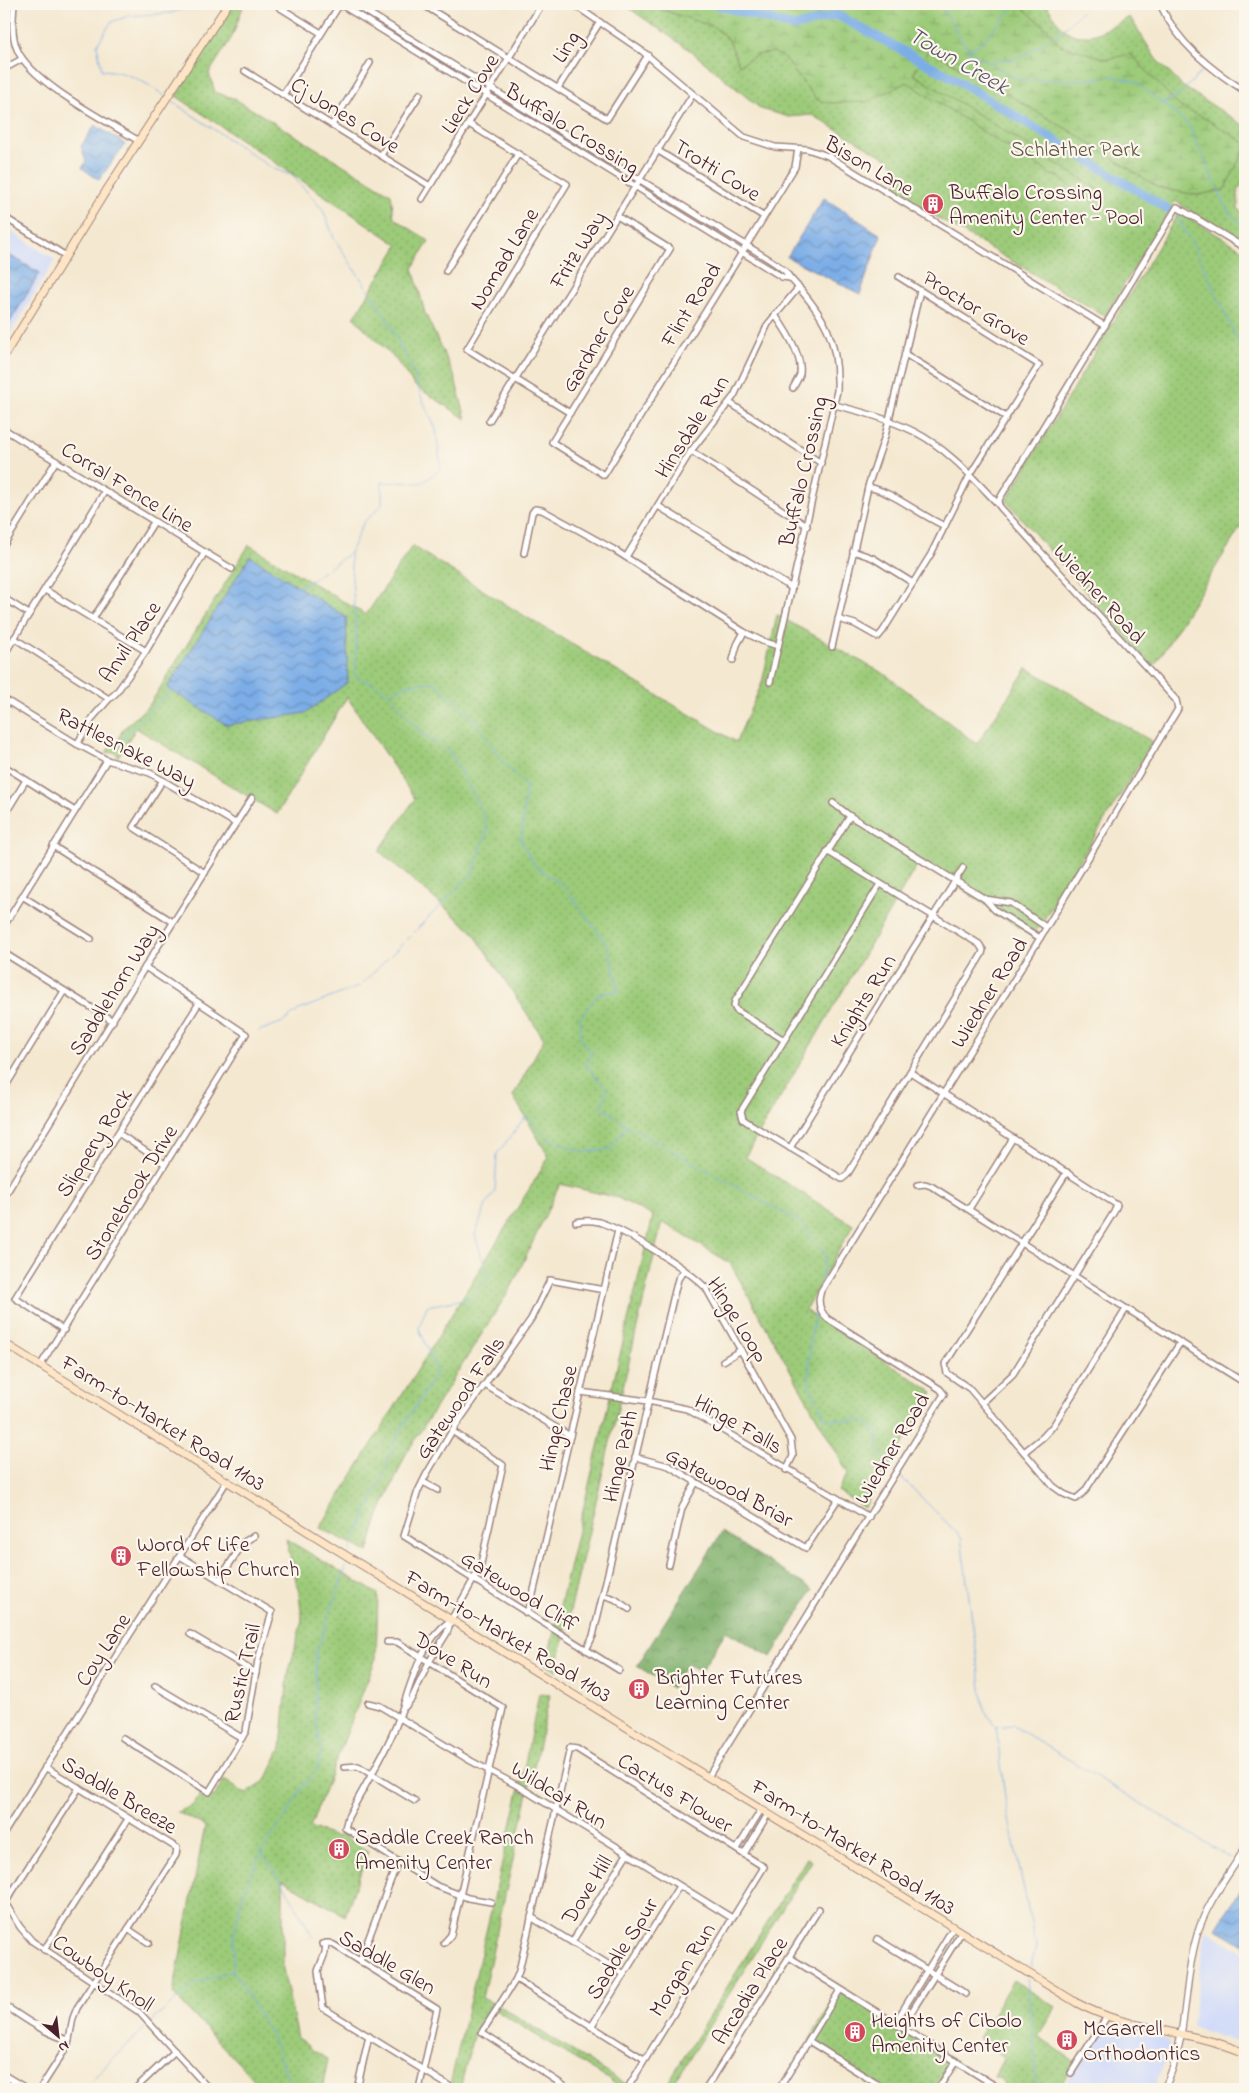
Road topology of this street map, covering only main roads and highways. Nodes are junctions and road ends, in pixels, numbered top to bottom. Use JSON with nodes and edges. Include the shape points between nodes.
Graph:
{"nodes":[{"id":1,"x":228,"y":4,"type":"edge"},
{"id":2,"x":4,"y":356,"type":"edge"},
{"id":3,"x":4,"y":1343,"type":"edge"},
{"id":4,"x":1245,"y":2053,"type":"edge"}],
"edges":[{"from":1,"to":2,"type":"main road"},
{"from":3,"to":4,"type":"main road","name":"Farm-to-Market Road 1103","via":[[1059,1994],[1106,2018],[1220,2043]]}]}
